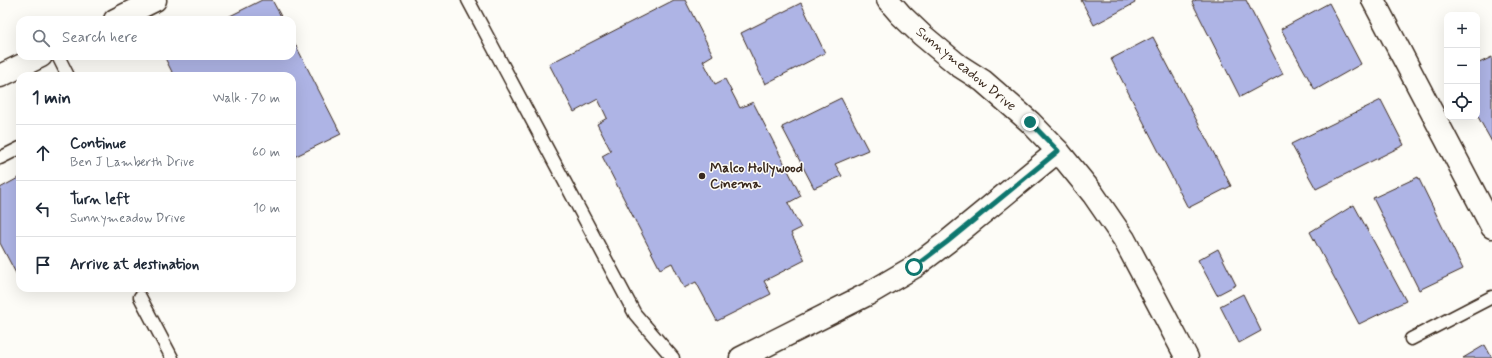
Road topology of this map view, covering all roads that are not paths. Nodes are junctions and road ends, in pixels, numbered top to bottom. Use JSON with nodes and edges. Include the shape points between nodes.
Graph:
{"nodes":[{"id":1,"x":155,"y":0,"type":"edge"},
{"id":2,"x":468,"y":0,"type":"edge"},
{"id":3,"x":888,"y":0,"type":"edge"},
{"id":4,"x":1373,"y":0,"type":"edge"},
{"id":5,"x":123,"y":16,"type":"edge"},
{"id":6,"x":33,"y":60,"type":"edge"},
{"id":7,"x":60,"y":60,"type":"edge"},
{"id":8,"x":66,"y":72,"type":"edge"},
{"id":9,"x":0,"y":76,"type":"edge"},
{"id":10,"x":16,"y":150,"type":"edge"},
{"id":11,"x":1058,"y":151,"type":"junction"},
{"id":12,"x":0,"y":158,"type":"edge"},
{"id":13,"x":1492,"y":227,"type":"edge"},
{"id":14,"x":140,"y":297,"type":"dead end"},
{"id":15,"x":1492,"y":297,"type":"edge"},
{"id":16,"x":1411,"y":339,"type":"dead end"},
{"id":17,"x":172,"y":358,"type":"edge"},
{"id":18,"x":673,"y":358,"type":"edge"},
{"id":19,"x":741,"y":358,"type":"edge"},
{"id":20,"x":1187,"y":358,"type":"edge"}],
"edges":[{"from":1,"to":5,"type":"street"},
{"from":2,"to":18,"type":"lane","via":[[635,314]]},
{"from":3,"to":11,"type":"street","name":"Sunnymeadow Drive","via":[[922,35],[958,65],[983,81],[1030,122]]},
{"from":4,"to":13,"type":"street"},
{"from":6,"to":9,"type":"street"},
{"from":7,"to":8,"type":"lane"},
{"from":10,"to":12,"type":"lane"},
{"from":11,"to":19,"type":"street","via":[[914,267],[868,294]]},
{"from":11,"to":20,"type":"street","name":"Sunnymeadow Drive","via":[[1093,194],[1124,239]]},
{"from":14,"to":17,"type":"lane"},
{"from":15,"to":16,"type":"lane"}]}
